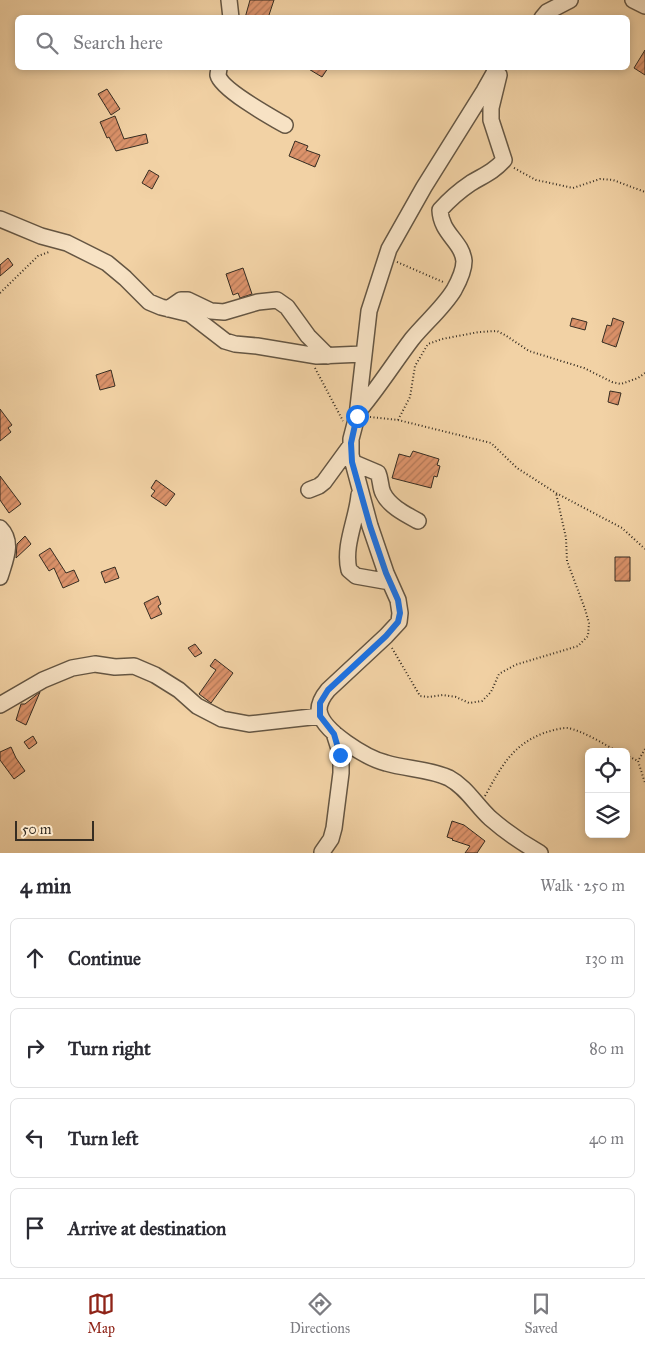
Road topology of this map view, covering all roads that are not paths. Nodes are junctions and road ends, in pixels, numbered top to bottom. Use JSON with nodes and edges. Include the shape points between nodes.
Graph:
{"nodes":[{"id":1,"x":229,"y":0,"type":"edge"},
{"id":2,"x":570,"y":0,"type":"edge"},
{"id":3,"x":633,"y":0,"type":"edge"},
{"id":4,"x":645,"y":6,"type":"edge"},
{"id":5,"x":231,"y":15,"type":"edge"},
{"id":6,"x":545,"y":15,"type":"edge"},
{"id":7,"x":219,"y":70,"type":"edge"},
{"id":8,"x":498,"y":70,"type":"edge"},
{"id":9,"x":499,"y":70,"type":"edge"},
{"id":10,"x":284,"y":125,"type":"dead end"},
{"id":11,"x":0,"y":219,"type":"edge"},
{"id":12,"x":168,"y":309,"type":"junction"},
{"id":13,"x":363,"y":354,"type":"junction"},
{"id":14,"x":328,"y":356,"type":"junction"},
{"id":15,"x":357,"y":414,"type":"junction"},
{"id":16,"x":351,"y":442,"type":"junction"},
{"id":17,"x":352,"y":462,"type":"junction"},
{"id":18,"x":360,"y":488,"type":"junction"},
{"id":19,"x":309,"y":490,"type":"dead end"},
{"id":20,"x":418,"y":521,"type":"dead end"},
{"id":21,"x":0,"y":528,"type":"edge"},
{"id":22,"x":0,"y":577,"type":"edge"},
{"id":23,"x":390,"y":582,"type":"junction"},
{"id":24,"x":0,"y":705,"type":"edge"},
{"id":25,"x":320,"y":716,"type":"junction"},
{"id":26,"x":334,"y":734,"type":"junction"},
{"id":27,"x":322,"y":852,"type":"edge"},
{"id":28,"x":540,"y":853,"type":"edge"}],
"edges":[{"from":1,"to":5,"type":"street"},
{"from":2,"to":6,"type":"street"},
{"from":3,"to":4,"type":"street"},
{"from":7,"to":10,"type":"street","via":[[218,76],[232,91]]},
{"from":8,"to":13,"type":"street","via":[[424,187],[385,258],[369,312]]},
{"from":9,"to":15,"type":"street","via":[[491,120],[504,160],[440,210],[444,229],[463,258],[462,273],[449,297]]},
{"from":11,"to":12,"type":"street","via":[[67,243],[107,263],[150,302]]},
{"from":12,"to":14,"type":"street","via":[[190,314],[225,341],[235,344]]},
{"from":12,"to":14,"type":"street","via":[[181,300],[211,311],[224,312],[277,300],[287,307],[308,336]]},
{"from":13,"to":14,"type":"street"},
{"from":13,"to":15,"type":"street"},
{"from":15,"to":16,"type":"street"},
{"from":16,"to":17,"type":"street"},
{"from":16,"to":19,"type":"street","via":[[324,482]]},
{"from":17,"to":18,"type":"street"},
{"from":17,"to":20,"type":"street","via":[[378,473],[386,497]]},
{"from":18,"to":23,"type":"street"},
{"from":18,"to":23,"type":"street","via":[[348,551],[349,570],[362,578]]},
{"from":21,"to":22,"type":"street","via":[[6,534],[8,544]]},
{"from":23,"to":25,"type":"street","via":[[398,600],[398,622],[328,690],[320,703]]},
{"from":24,"to":25,"type":"street","via":[[43,680],[72,668],[95,664],[134,666],[155,675],[197,706],[222,719],[249,724]]},
{"from":25,"to":26,"type":"street"},
{"from":26,"to":27,"type":"street","via":[[341,772],[334,828]]},
{"from":26,"to":28,"type":"street","via":[[384,762],[450,779],[515,838]]}]}
